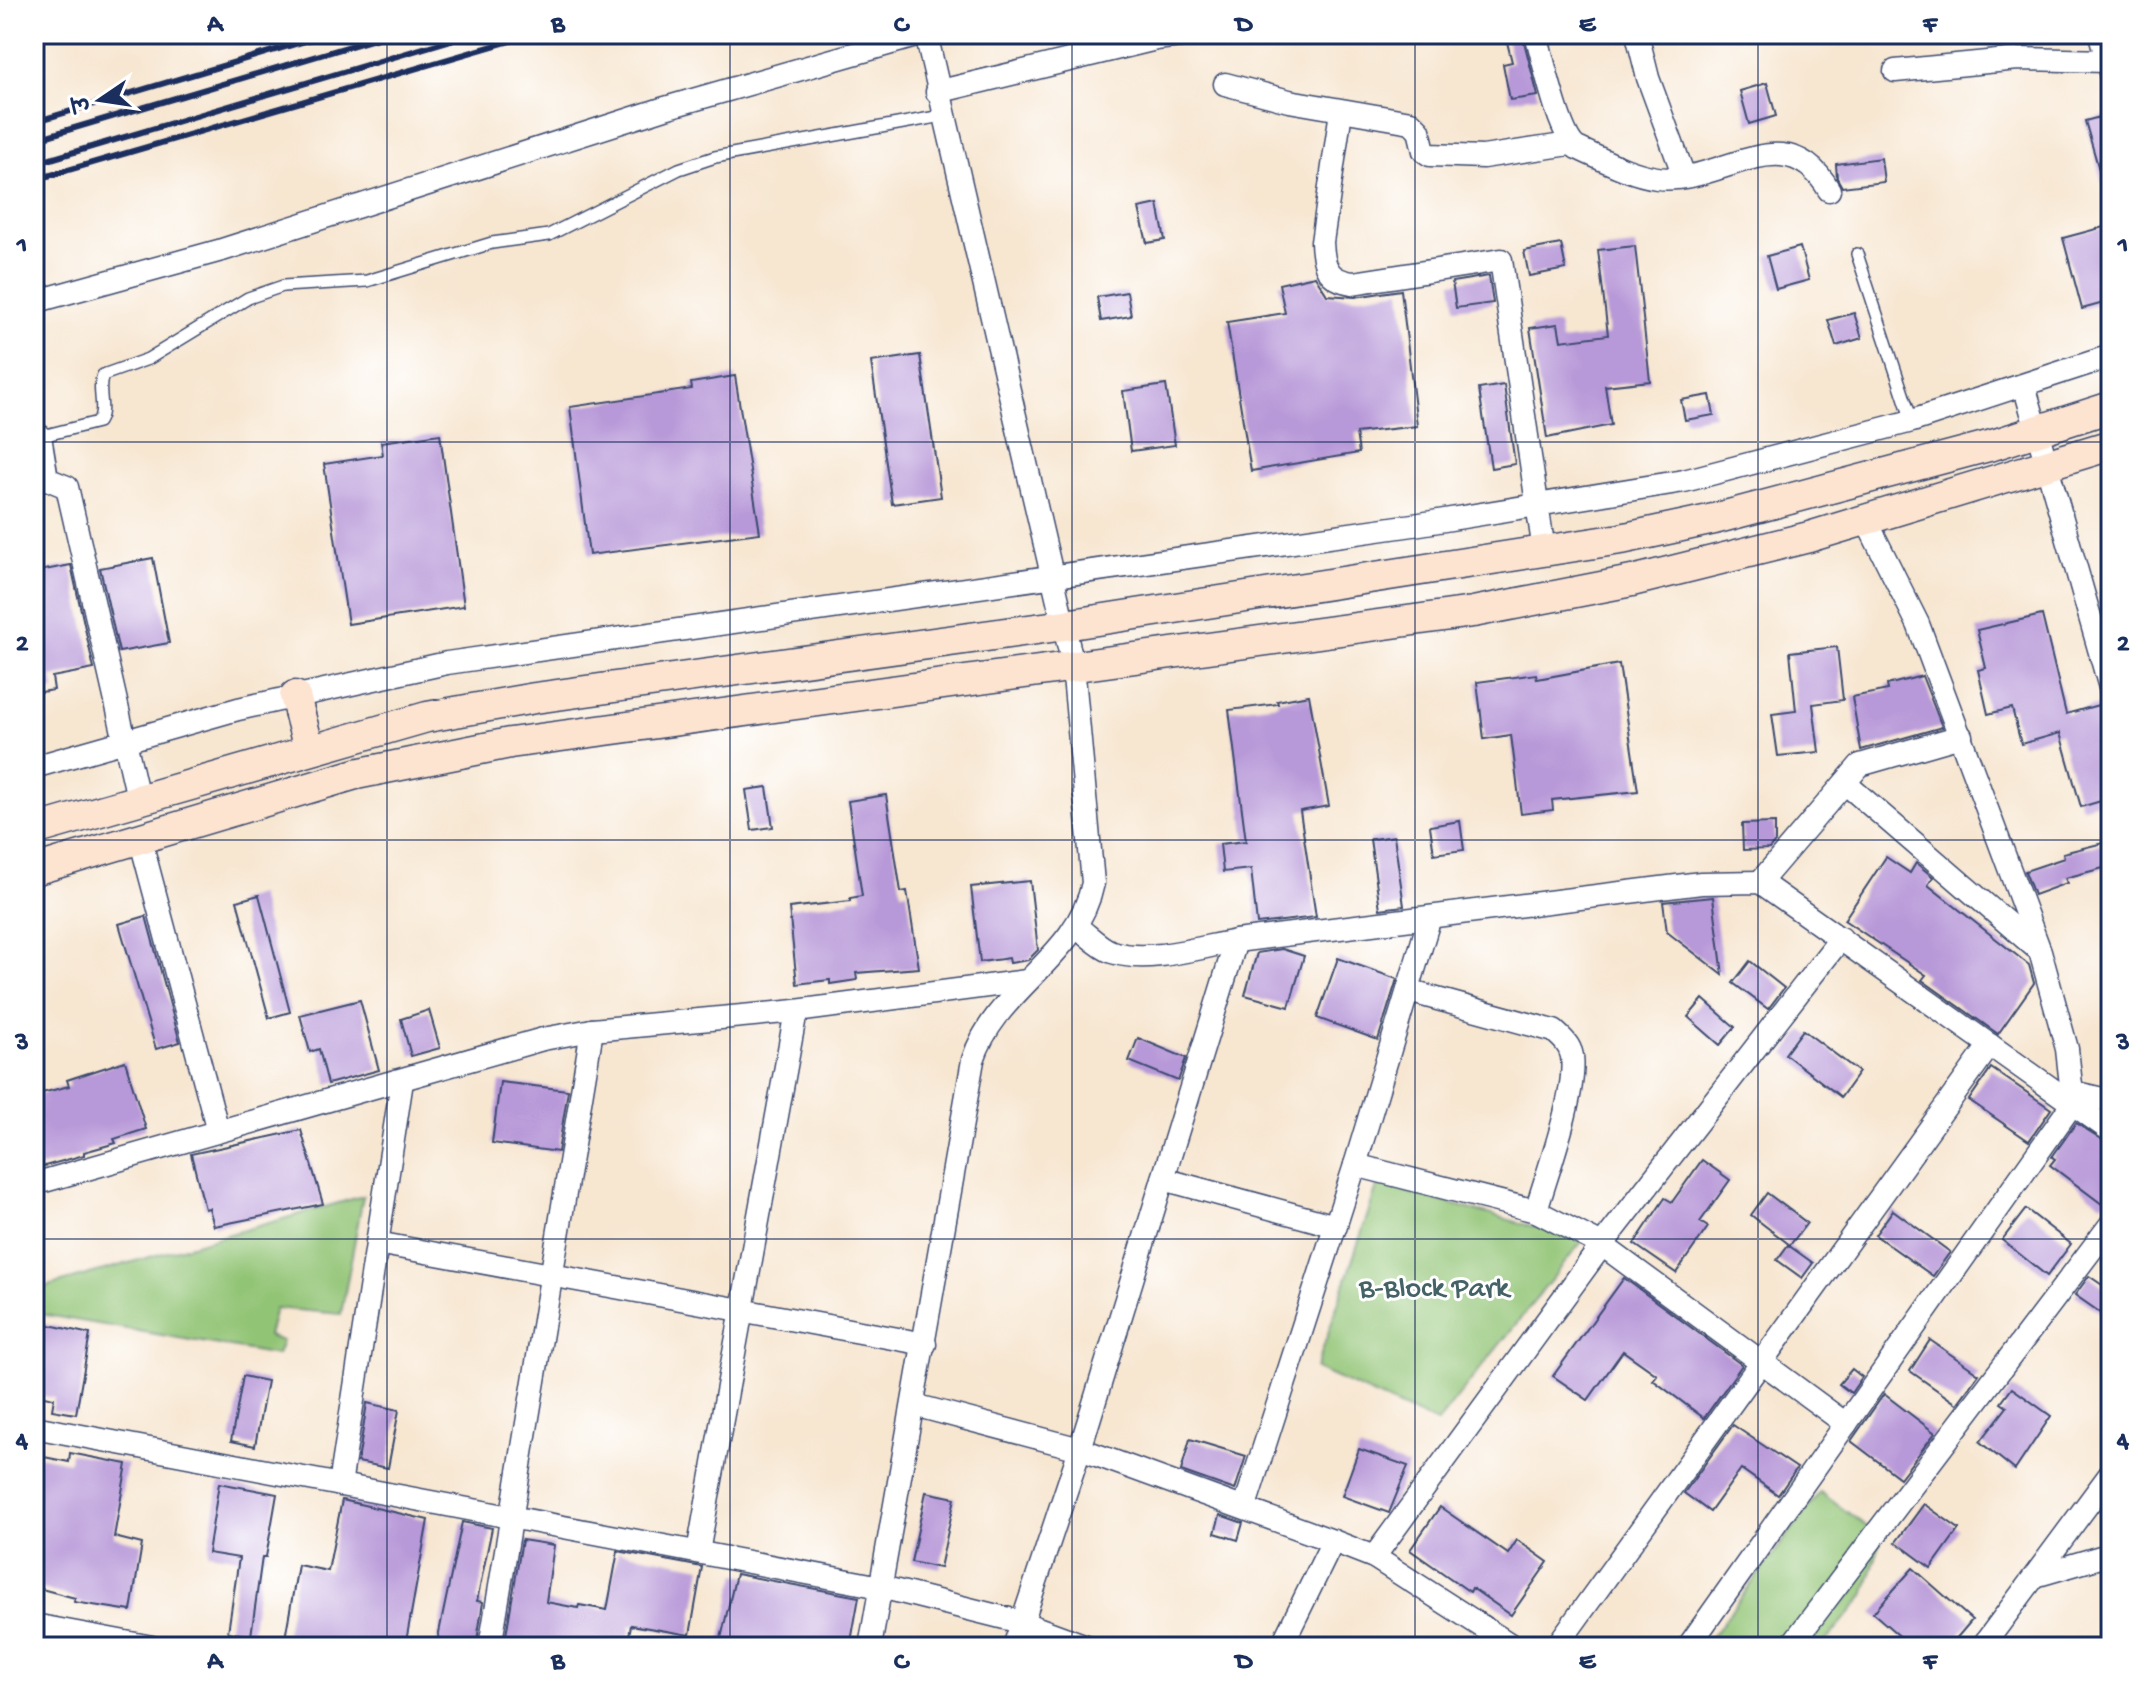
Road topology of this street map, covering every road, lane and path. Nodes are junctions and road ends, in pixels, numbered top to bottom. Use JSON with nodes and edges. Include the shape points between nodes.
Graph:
{"nodes":[{"id":1,"x":924,"y":34,"type":"edge"},
{"id":2,"x":1195,"y":34,"type":"edge"},
{"id":3,"x":1536,"y":34,"type":"edge"},
{"id":4,"x":1637,"y":34,"type":"edge"},
{"id":5,"x":2100,"y":34,"type":"edge"},
{"id":6,"x":2108,"y":68,"type":"edge"},
{"id":7,"x":1895,"y":71,"type":"dead end"},
{"id":8,"x":1225,"y":84,"type":"dead end"},
{"id":9,"x":937,"y":92,"type":"junction"},
{"id":10,"x":1341,"y":111,"type":"junction"},
{"id":11,"x":942,"y":116,"type":"junction"},
{"id":12,"x":1570,"y":144,"type":"junction"},
{"id":13,"x":1684,"y":176,"type":"junction"},
{"id":14,"x":1829,"y":190,"type":"dead end"},
{"id":15,"x":1857,"y":254,"type":"dead end"},
{"id":16,"x":34,"y":302,"type":"edge"},
{"id":17,"x":2111,"y":356,"type":"edge"},
{"id":18,"x":2024,"y":385,"type":"junction"},
{"id":19,"x":2111,"y":407,"type":"edge"},
{"id":20,"x":1912,"y":421,"type":"junction"},
{"id":21,"x":2037,"y":431,"type":"junction"},
{"id":22,"x":37,"y":437,"type":"edge"},
{"id":23,"x":2111,"y":445,"type":"edge"},
{"id":24,"x":2047,"y":465,"type":"junction"},
{"id":25,"x":1537,"y":506,"type":"junction"},
{"id":26,"x":1866,"y":520,"type":"junction"},
{"id":27,"x":1544,"y":551,"type":"junction"},
{"id":28,"x":1053,"y":576,"type":"junction"},
{"id":29,"x":1065,"y":625,"type":"junction"},
{"id":30,"x":2104,"y":642,"type":"edge"},
{"id":31,"x":1073,"y":665,"type":"junction"},
{"id":32,"x":2111,"y":691,"type":"edge"},
{"id":33,"x":295,"y":696,"type":"junction"},
{"id":34,"x":1961,"y":736,"type":"junction"},
{"id":35,"x":124,"y":740,"type":"junction"},
{"id":36,"x":309,"y":749,"type":"junction"},
{"id":37,"x":34,"y":767,"type":"edge"},
{"id":38,"x":1845,"y":783,"type":"junction"},
{"id":39,"x":138,"y":798,"type":"junction"},
{"id":40,"x":34,"y":830,"type":"edge"},
{"id":41,"x":140,"y":838,"type":"junction"},
{"id":42,"x":34,"y":870,"type":"edge"},
{"id":43,"x":1760,"y":882,"type":"junction"},
{"id":44,"x":1430,"y":917,"type":"junction"},
{"id":45,"x":1077,"y":927,"type":"junction"},
{"id":46,"x":1841,"y":938,"type":"junction"},
{"id":47,"x":1236,"y":941,"type":"junction"},
{"id":48,"x":2040,"y":951,"type":"junction"},
{"id":49,"x":1027,"y":981,"type":"junction"},
{"id":50,"x":1408,"y":991,"type":"junction"},
{"id":51,"x":796,"y":1011,"type":"junction"},
{"id":52,"x":592,"y":1030,"type":"junction"},
{"id":53,"x":1990,"y":1045,"type":"junction"},
{"id":54,"x":402,"y":1081,"type":"junction"},
{"id":55,"x":2072,"y":1098,"type":"junction"},
{"id":56,"x":2111,"y":1101,"type":"edge"},
{"id":57,"x":218,"y":1131,"type":"junction"},
{"id":58,"x":2111,"y":1131,"type":"edge"},
{"id":59,"x":1355,"y":1165,"type":"junction"},
{"id":60,"x":1163,"y":1179,"type":"junction"},
{"id":61,"x":34,"y":1184,"type":"edge"},
{"id":62,"x":1536,"y":1211,"type":"junction"},
{"id":63,"x":2111,"y":1224,"type":"edge"},
{"id":64,"x":1336,"y":1226,"type":"junction"},
{"id":65,"x":377,"y":1243,"type":"junction"},
{"id":66,"x":1602,"y":1245,"type":"junction"},
{"id":67,"x":551,"y":1275,"type":"junction"},
{"id":68,"x":742,"y":1311,"type":"junction"},
{"id":69,"x":925,"y":1344,"type":"junction"},
{"id":70,"x":1761,"y":1363,"type":"junction"},
{"id":71,"x":914,"y":1405,"type":"junction"},
{"id":72,"x":1846,"y":1424,"type":"junction"},
{"id":73,"x":34,"y":1427,"type":"edge"},
{"id":74,"x":1080,"y":1449,"type":"junction"},
{"id":75,"x":2111,"y":1473,"type":"edge"},
{"id":76,"x":340,"y":1485,"type":"junction"},
{"id":77,"x":1245,"y":1506,"type":"junction"},
{"id":78,"x":512,"y":1518,"type":"junction"},
{"id":79,"x":1333,"y":1541,"type":"junction"},
{"id":80,"x":698,"y":1552,"type":"junction"},
{"id":81,"x":2111,"y":1554,"type":"edge"},
{"id":82,"x":1374,"y":1557,"type":"junction"},
{"id":83,"x":2035,"y":1576,"type":"junction"},
{"id":84,"x":881,"y":1587,"type":"junction"},
{"id":85,"x":1021,"y":1622,"type":"junction"},
{"id":86,"x":34,"y":1625,"type":"edge"},
{"id":87,"x":1984,"y":1646,"type":"edge"},
{"id":88,"x":152,"y":1647,"type":"edge"},
{"id":89,"x":490,"y":1647,"type":"edge"},
{"id":90,"x":870,"y":1647,"type":"edge"},
{"id":91,"x":1014,"y":1647,"type":"edge"},
{"id":92,"x":1089,"y":1647,"type":"edge"},
{"id":93,"x":1281,"y":1647,"type":"edge"},
{"id":94,"x":1514,"y":1647,"type":"edge"},
{"id":95,"x":1556,"y":1647,"type":"edge"},
{"id":96,"x":1688,"y":1647,"type":"edge"},
{"id":97,"x":1790,"y":1647,"type":"edge"}],
"edges":[{"from":1,"to":9,"type":"street"},
{"from":1,"to":16,"type":"street","via":[[665,108],[222,250]]},
{"from":2,"to":9,"type":"street"},
{"from":3,"to":12,"type":"street"},
{"from":4,"to":13,"type":"street"},
{"from":5,"to":6,"type":"street"},
{"from":6,"to":7,"type":"street","via":[[2018,59]]},
{"from":8,"to":10,"type":"street"},
{"from":9,"to":11,"type":"street"},
{"from":10,"to":12,"type":"street","via":[[1411,122],[1430,155],[1483,157]]},
{"from":10,"to":25,"type":"street","via":[[1323,263],[1336,280],[1353,283],[1501,260]]},
{"from":11,"to":22,"type":"lane","via":[[715,157],[679,169],[549,235],[492,243],[367,281],[283,286],[248,298],[148,359],[103,375],[101,419]]},
{"from":11,"to":28,"type":"street"},
{"from":12,"to":13,"type":"street","via":[[1633,172],[1658,178]]},
{"from":13,"to":14,"type":"street","via":[[1791,155],[1809,162]]},
{"from":15,"to":20,"type":"lane"},
{"from":17,"to":18,"type":"street"},
{"from":18,"to":20,"type":"street"},
{"from":18,"to":21,"type":"street"},
{"from":19,"to":21,"type":"street"},
{"from":20,"to":25,"type":"street","via":[[1684,481]]},
{"from":21,"to":24,"type":"street"},
{"from":21,"to":27,"type":"street","via":[[1714,519]]},
{"from":22,"to":35,"type":"street","via":[[47,479],[67,487]]},
{"from":23,"to":24,"type":"street"},
{"from":24,"to":26,"type":"street"},
{"from":24,"to":30,"type":"street"},
{"from":25,"to":27,"type":"street"},
{"from":25,"to":28,"type":"street"},
{"from":26,"to":31,"type":"street","via":[[1632,581],[1473,612]]},
{"from":26,"to":34,"type":"street","via":[[1918,624]]},
{"from":27,"to":29,"type":"street"},
{"from":28,"to":29,"type":"street"},
{"from":28,"to":33,"type":"street","via":[[447,663]]},
{"from":29,"to":31,"type":"street"},
{"from":29,"to":36,"type":"street","via":[[535,698],[427,717]]},
{"from":30,"to":32,"type":"street"},
{"from":31,"to":41,"type":"street","via":[[510,743],[356,774]]},
{"from":31,"to":45,"type":"street","via":[[1093,883]]},
{"from":33,"to":35,"type":"street"},
{"from":33,"to":36,"type":"street"},
{"from":34,"to":38,"type":"street","via":[[1860,765]]},
{"from":34,"to":48,"type":"street"},
{"from":35,"to":37,"type":"street"},
{"from":35,"to":39,"type":"street"},
{"from":36,"to":39,"type":"street"},
{"from":38,"to":43,"type":"street"},
{"from":38,"to":48,"type":"street"},
{"from":39,"to":40,"type":"street"},
{"from":41,"to":42,"type":"street"},
{"from":41,"to":57,"type":"street"},
{"from":43,"to":44,"type":"street","via":[[1701,883]]},
{"from":43,"to":46,"type":"street"},
{"from":44,"to":47,"type":"street"},
{"from":44,"to":50,"type":"street"},
{"from":45,"to":47,"type":"street","via":[[1110,951],[1127,955]]},
{"from":45,"to":49,"type":"street"},
{"from":46,"to":53,"type":"street"},
{"from":46,"to":66,"type":"street"},
{"from":47,"to":60,"type":"street"},
{"from":48,"to":55,"type":"street","via":[[2067,1049]]},
{"from":49,"to":51,"type":"street"},
{"from":49,"to":69,"type":"street","via":[[995,1016],[973,1060]]},
{"from":50,"to":59,"type":"street"},
{"from":50,"to":62,"type":"street","via":[[1554,1031],[1567,1042],[1572,1056],[1570,1088]]},
{"from":51,"to":52,"type":"street"},
{"from":51,"to":68,"type":"street"},
{"from":52,"to":54,"type":"street","via":[[487,1053]]},
{"from":52,"to":67,"type":"street"},
{"from":53,"to":55,"type":"street"},
{"from":53,"to":70,"type":"street"},
{"from":54,"to":57,"type":"street"},
{"from":54,"to":65,"type":"street"},
{"from":55,"to":56,"type":"street"},
{"from":55,"to":58,"type":"street"},
{"from":55,"to":72,"type":"street"},
{"from":57,"to":61,"type":"street"},
{"from":59,"to":62,"type":"street"},
{"from":59,"to":64,"type":"street"},
{"from":60,"to":64,"type":"street"},
{"from":60,"to":74,"type":"street"},
{"from":62,"to":66,"type":"street"},
{"from":63,"to":97,"type":"street"},
{"from":64,"to":77,"type":"street"},
{"from":65,"to":67,"type":"street"},
{"from":65,"to":76,"type":"street"},
{"from":66,"to":70,"type":"street"},
{"from":66,"to":82,"type":"street"},
{"from":67,"to":68,"type":"street"},
{"from":67,"to":78,"type":"street"},
{"from":68,"to":69,"type":"street"},
{"from":68,"to":80,"type":"street"},
{"from":69,"to":71,"type":"street"},
{"from":70,"to":72,"type":"street"},
{"from":70,"to":95,"type":"street"},
{"from":71,"to":74,"type":"street"},
{"from":71,"to":84,"type":"street"},
{"from":72,"to":96,"type":"street"},
{"from":73,"to":76,"type":"street"},
{"from":74,"to":77,"type":"street"},
{"from":74,"to":85,"type":"street"},
{"from":75,"to":83,"type":"street"},
{"from":76,"to":78,"type":"street"},
{"from":77,"to":79,"type":"street"},
{"from":78,"to":80,"type":"street"},
{"from":78,"to":89,"type":"street"},
{"from":79,"to":82,"type":"street"},
{"from":79,"to":93,"type":"street"},
{"from":80,"to":84,"type":"street"},
{"from":81,"to":83,"type":"street"},
{"from":82,"to":94,"type":"street"},
{"from":83,"to":87,"type":"street"},
{"from":84,"to":85,"type":"street"},
{"from":84,"to":90,"type":"street"},
{"from":85,"to":91,"type":"street"},
{"from":85,"to":92,"type":"street"},
{"from":86,"to":88,"type":"street"}]}
